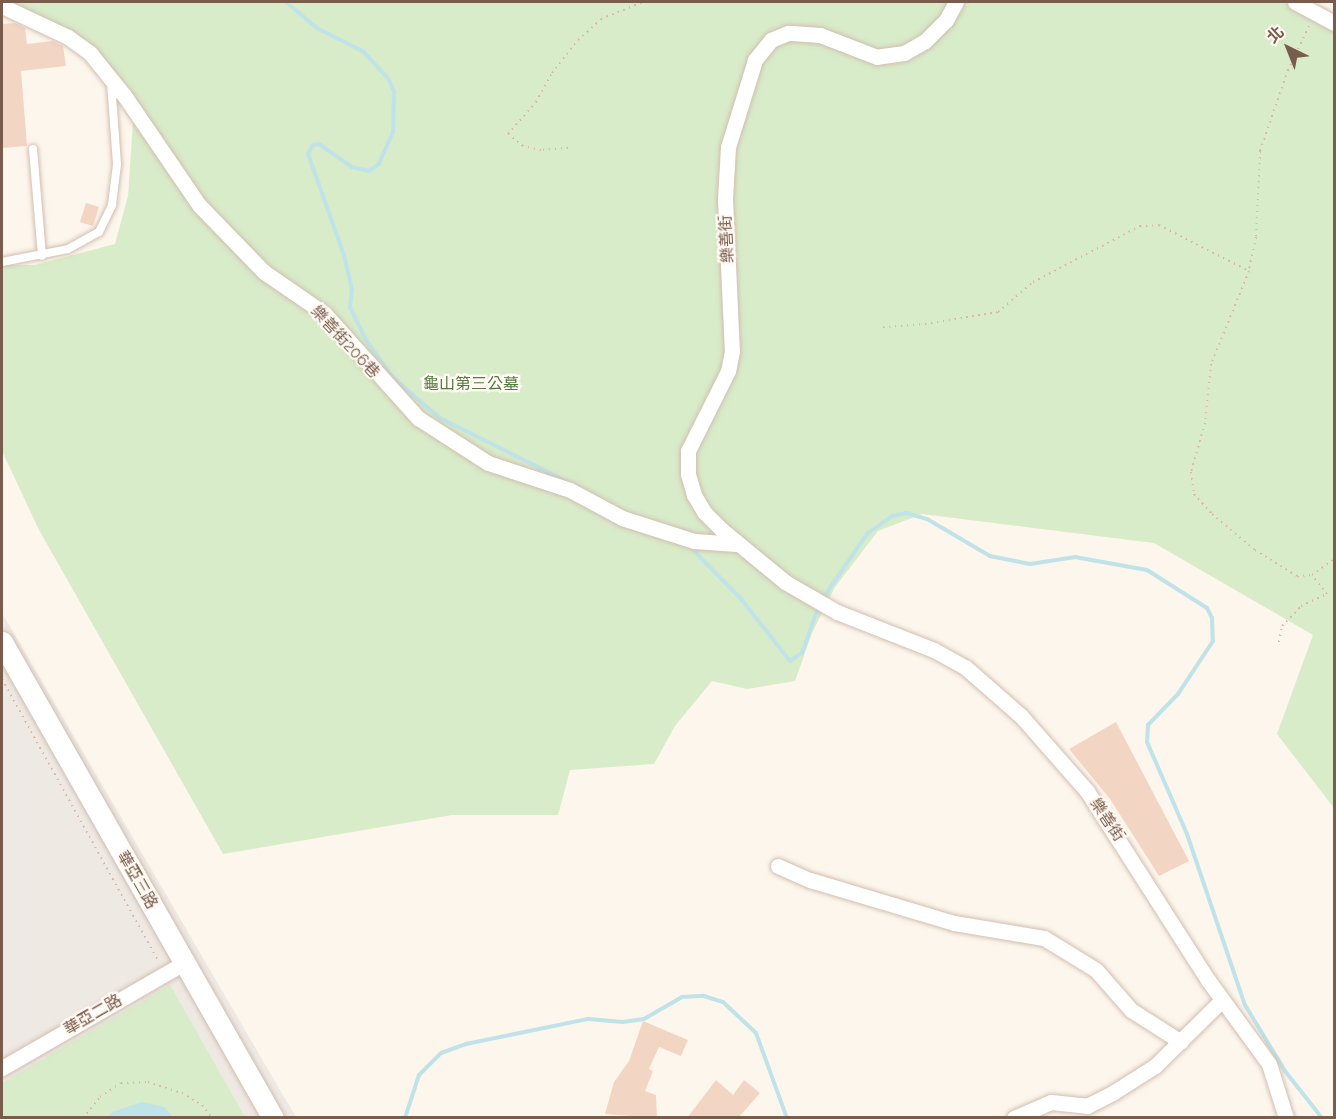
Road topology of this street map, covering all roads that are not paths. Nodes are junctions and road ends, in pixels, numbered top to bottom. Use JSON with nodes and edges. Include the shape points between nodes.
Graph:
{"nodes":[{"id":1,"x":956,"y":2,"type":"edge"},
{"id":2,"x":1295,"y":2,"type":"edge"},
{"id":3,"x":2,"y":6,"type":"edge"},
{"id":4,"x":1335,"y":23,"type":"edge"},
{"id":5,"x":111,"y":79,"type":"junction"},
{"id":6,"x":33,"y":149,"type":"dead end"},
{"id":7,"x":42,"y":256,"type":"junction"},
{"id":8,"x":2,"y":262,"type":"edge"},
{"id":9,"x":737,"y":544,"type":"junction"},
{"id":10,"x":2,"y":642,"type":"edge"},
{"id":11,"x":778,"y":866,"type":"dead end"},
{"id":12,"x":184,"y":963,"type":"junction"},
{"id":13,"x":1222,"y":1000,"type":"junction"},
{"id":14,"x":1181,"y":1042,"type":"junction"},
{"id":15,"x":2,"y":1068,"type":"edge"},
{"id":16,"x":273,"y":1118,"type":"edge"},
{"id":17,"x":1014,"y":1118,"type":"edge"},
{"id":18,"x":1286,"y":1118,"type":"edge"}],
"edges":[{"from":1,"to":9,"type":"street","name":"樂善街","via":[[946,20],[904,53],[877,57],[820,35],[788,33],[771,40],[755,60],[728,147],[725,199],[732,351],[728,371],[688,451],[688,474],[694,495],[705,513]]},
{"from":2,"to":4,"type":"street"},
{"from":3,"to":5,"type":"street","name":"樂善街206巷","via":[[68,37],[90,53]]},
{"from":5,"to":7,"type":"lane","via":[[117,164],[112,205],[99,232],[68,249]]},
{"from":5,"to":9,"type":"street","name":"樂善街206巷","via":[[199,205],[264,272],[325,314],[418,418],[488,464],[570,490],[622,518],[694,541]]},
{"from":6,"to":7,"type":"lane"},
{"from":7,"to":8,"type":"lane"},
{"from":9,"to":13,"type":"street","name":"樂善街","via":[[808,598],[934,650],[965,667],[1021,716],[1087,791]]},
{"from":10,"to":12,"type":"street","name":"華亞三路"},
{"from":11,"to":14,"type":"street","via":[[810,880],[954,923],[1044,938],[1096,970],[1131,1010]]},
{"from":12,"to":15,"type":"street","name":"華亞二路"},
{"from":12,"to":16,"type":"street","name":"華亞三路"},
{"from":13,"to":14,"type":"street"},
{"from":13,"to":18,"type":"street","name":"樂善街","via":[[1269,1064]]},
{"from":14,"to":17,"type":"street","via":[[1155,1066],[1087,1106],[1051,1102]]}]}
